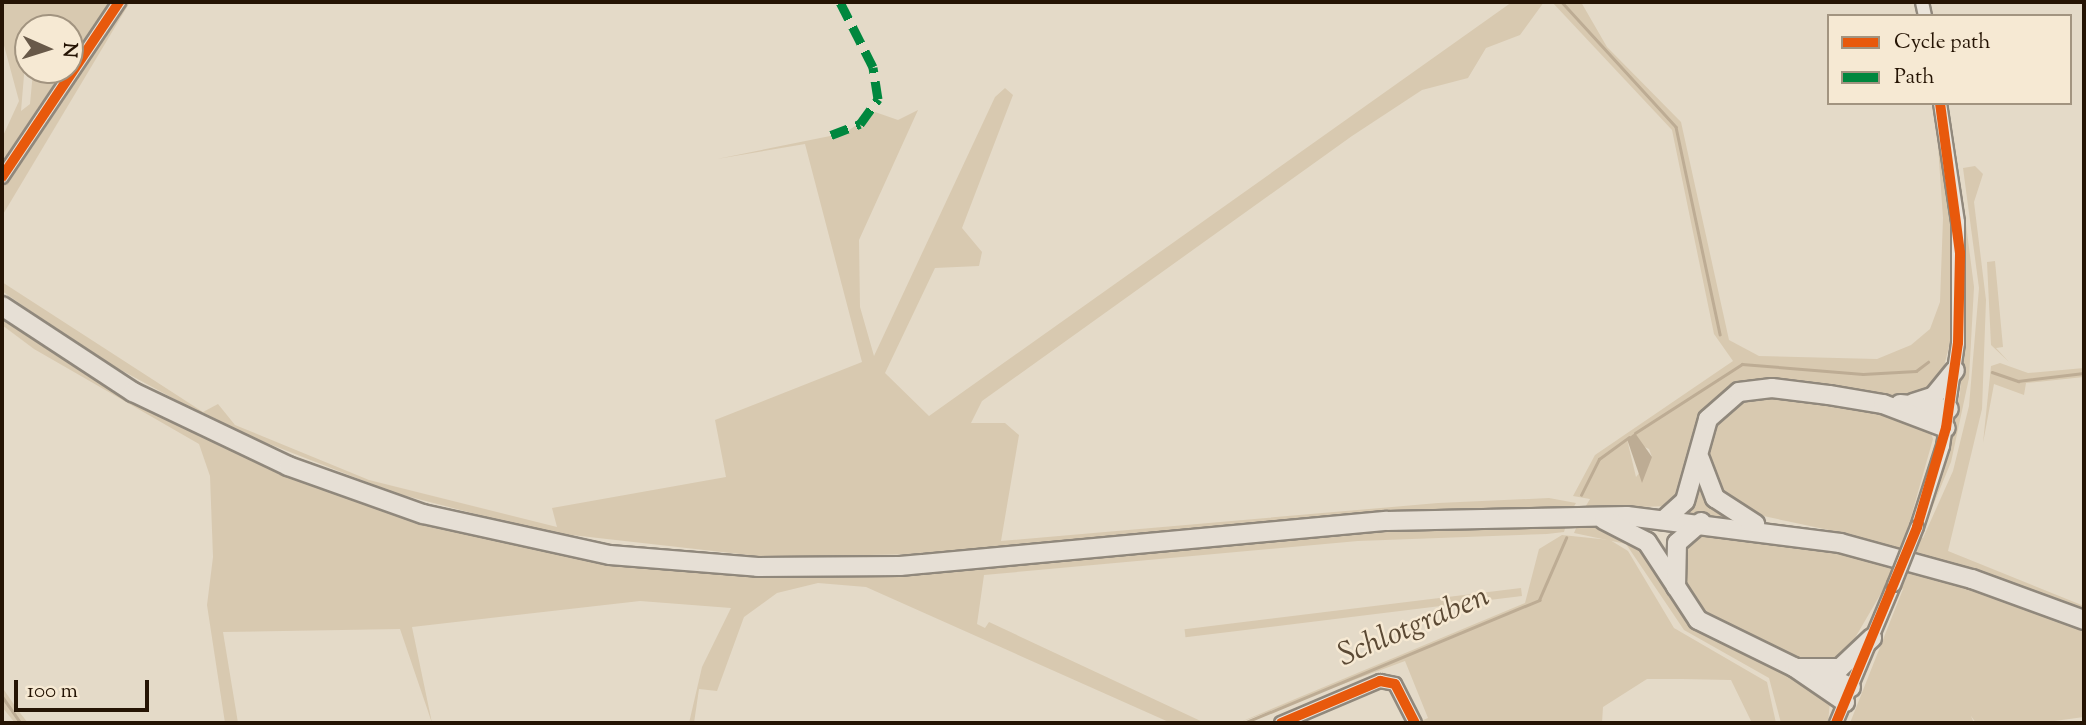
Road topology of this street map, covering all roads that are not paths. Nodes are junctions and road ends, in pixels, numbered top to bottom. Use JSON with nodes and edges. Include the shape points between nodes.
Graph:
{"nodes":[{"id":1,"x":119,"y":2,"type":"edge"},
{"id":2,"x":1940,"y":105,"type":"edge"},
{"id":3,"x":2,"y":177,"type":"edge"},
{"id":4,"x":2,"y":306,"type":"edge"},
{"id":5,"x":1955,"y":370,"type":"junction"},
{"id":6,"x":1910,"y":403,"type":"junction"},
{"id":7,"x":1883,"y":404,"type":"junction"},
{"id":8,"x":1949,"y":409,"type":"junction"},
{"id":9,"x":1946,"y":428,"type":"junction"},
{"id":10,"x":1698,"y":450,"type":"junction"},
{"id":11,"x":1590,"y":515,"type":"junction"},
{"id":12,"x":1666,"y":518,"type":"junction"},
{"id":13,"x":1701,"y":522,"type":"junction"},
{"id":14,"x":1771,"y":531,"type":"junction"},
{"id":15,"x":1677,"y":594,"type":"junction"},
{"id":16,"x":2084,"y":620,"type":"edge"},
{"id":17,"x":1872,"y":638,"type":"junction"},
{"id":18,"x":1794,"y":667,"type":"junction"},
{"id":19,"x":1815,"y":671,"type":"junction"},
{"id":20,"x":1848,"y":694,"type":"junction"},
{"id":21,"x":1281,"y":723,"type":"edge"},
{"id":22,"x":1415,"y":723,"type":"edge"},
{"id":23,"x":1836,"y":723,"type":"edge"}],
"edges":[{"from":1,"to":3,"type":"street"},
{"from":2,"to":5,"type":"street","via":[[1960,253]]},
{"from":4,"to":11,"type":"highway","via":[[167,411],[316,478],[470,527],[633,558],[779,568],[900,566],[1387,520]]},
{"from":5,"to":6,"type":"highway","via":[[1934,396]]},
{"from":5,"to":8,"type":"street"},
{"from":6,"to":7,"type":"highway"},
{"from":6,"to":8,"type":"highway"},
{"from":7,"to":9,"type":"highway"},
{"from":7,"to":10,"type":"highway","via":[[1789,389],[1748,390],[1714,410]]},
{"from":8,"to":9,"type":"street"},
{"from":9,"to":17,"type":"street","bridge":true,"via":[[1917,527]]},
{"from":10,"to":12,"type":"highway","via":[[1685,501]]},
{"from":10,"to":14,"type":"highway","via":[[1715,498]]},
{"from":11,"to":12,"type":"highway"},
{"from":11,"to":15,"type":"highway","via":[[1647,542]]},
{"from":12,"to":13,"type":"highway"},
{"from":13,"to":14,"type":"highway"},
{"from":13,"to":15,"type":"highway","via":[[1677,543]]},
{"from":14,"to":16,"type":"highway","via":[[1944,570]]},
{"from":15,"to":18,"type":"highway","via":[[1698,620]]},
{"from":17,"to":19,"type":"highway","via":[[1840,668]]},
{"from":17,"to":20,"type":"street"},
{"from":18,"to":19,"type":"highway"},
{"from":18,"to":20,"type":"highway"},
{"from":19,"to":20,"type":"highway"},
{"from":20,"to":23,"type":"street"},
{"from":21,"to":22,"type":"street","via":[[1380,681],[1395,684]]}]}
